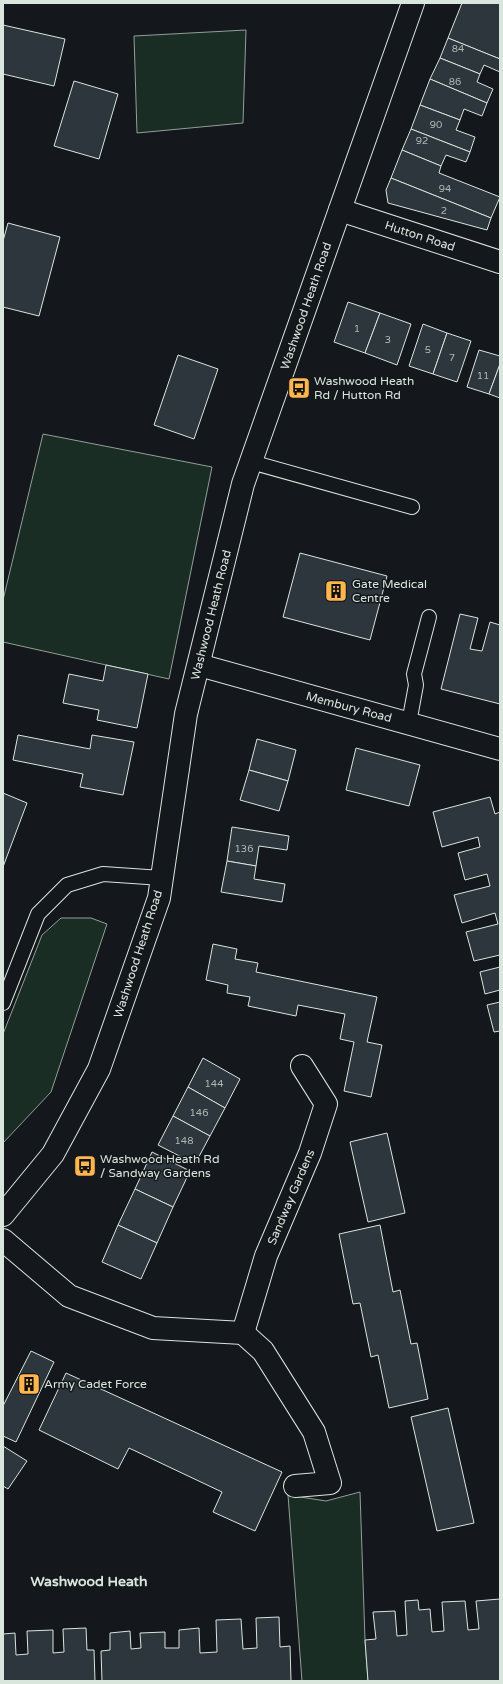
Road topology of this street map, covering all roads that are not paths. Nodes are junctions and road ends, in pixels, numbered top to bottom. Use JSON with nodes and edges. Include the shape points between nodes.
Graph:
{"nodes":[{"id":1,"x":413,"y":3,"type":"edge"},
{"id":2,"x":340,"y":210,"type":"junction"},
{"id":3,"x":500,"y":262,"type":"edge"},
{"id":4,"x":251,"y":462,"type":"junction"},
{"id":5,"x":412,"y":508,"type":"dead end"},
{"id":6,"x":429,"y":617,"type":"dead end"},
{"id":7,"x":199,"y":665,"type":"junction"},
{"id":8,"x":409,"y":723,"type":"junction"},
{"id":9,"x":500,"y":749,"type":"edge"},
{"id":10,"x":162,"y":878,"type":"junction"},
{"id":11,"x":3,"y":1002,"type":"edge"},
{"id":12,"x":302,"y":1066,"type":"dead end"},
{"id":13,"x":3,"y":1215,"type":"edge"},
{"id":14,"x":3,"y":1240,"type":"edge"},
{"id":15,"x":243,"y":1333,"type":"junction"},
{"id":16,"x":295,"y":1486,"type":"dead end"}],
"edges":[{"from":1,"to":2,"type":"main road","name":"Washwood Heath Road"},
{"from":2,"to":3,"type":"main road","name":"Hutton Road"},
{"from":2,"to":4,"type":"main road","name":"Washwood Heath Road"},
{"from":4,"to":5,"type":"lane"},
{"from":4,"to":7,"type":"main road","name":"Washwood Heath Road","via":[[243,484]]},
{"from":6,"to":8,"type":"lane","via":[[414,674],[416,685]]},
{"from":7,"to":8,"type":"main road","name":"Membury Road"},
{"from":7,"to":10,"type":"main road","name":"Washwood Heath Road","via":[[186,714]]},
{"from":8,"to":9,"type":"main road","name":"Membury Road"},
{"from":10,"to":11,"type":"lane","via":[[103,874],[67,886],[38,914]]},
{"from":10,"to":13,"type":"main road","name":"Washwood Heath Road","via":[[159,898],[99,1069],[53,1154]]},
{"from":12,"to":15,"type":"main road","name":"Sandway Gardens","via":[[326,1104],[310,1154],[266,1256]]},
{"from":14,"to":15,"type":"main road","via":[[69,1296],[153,1328]]},
{"from":15,"to":16,"type":"main road","via":[[263,1351],[314,1432],[330,1483]]}]}
